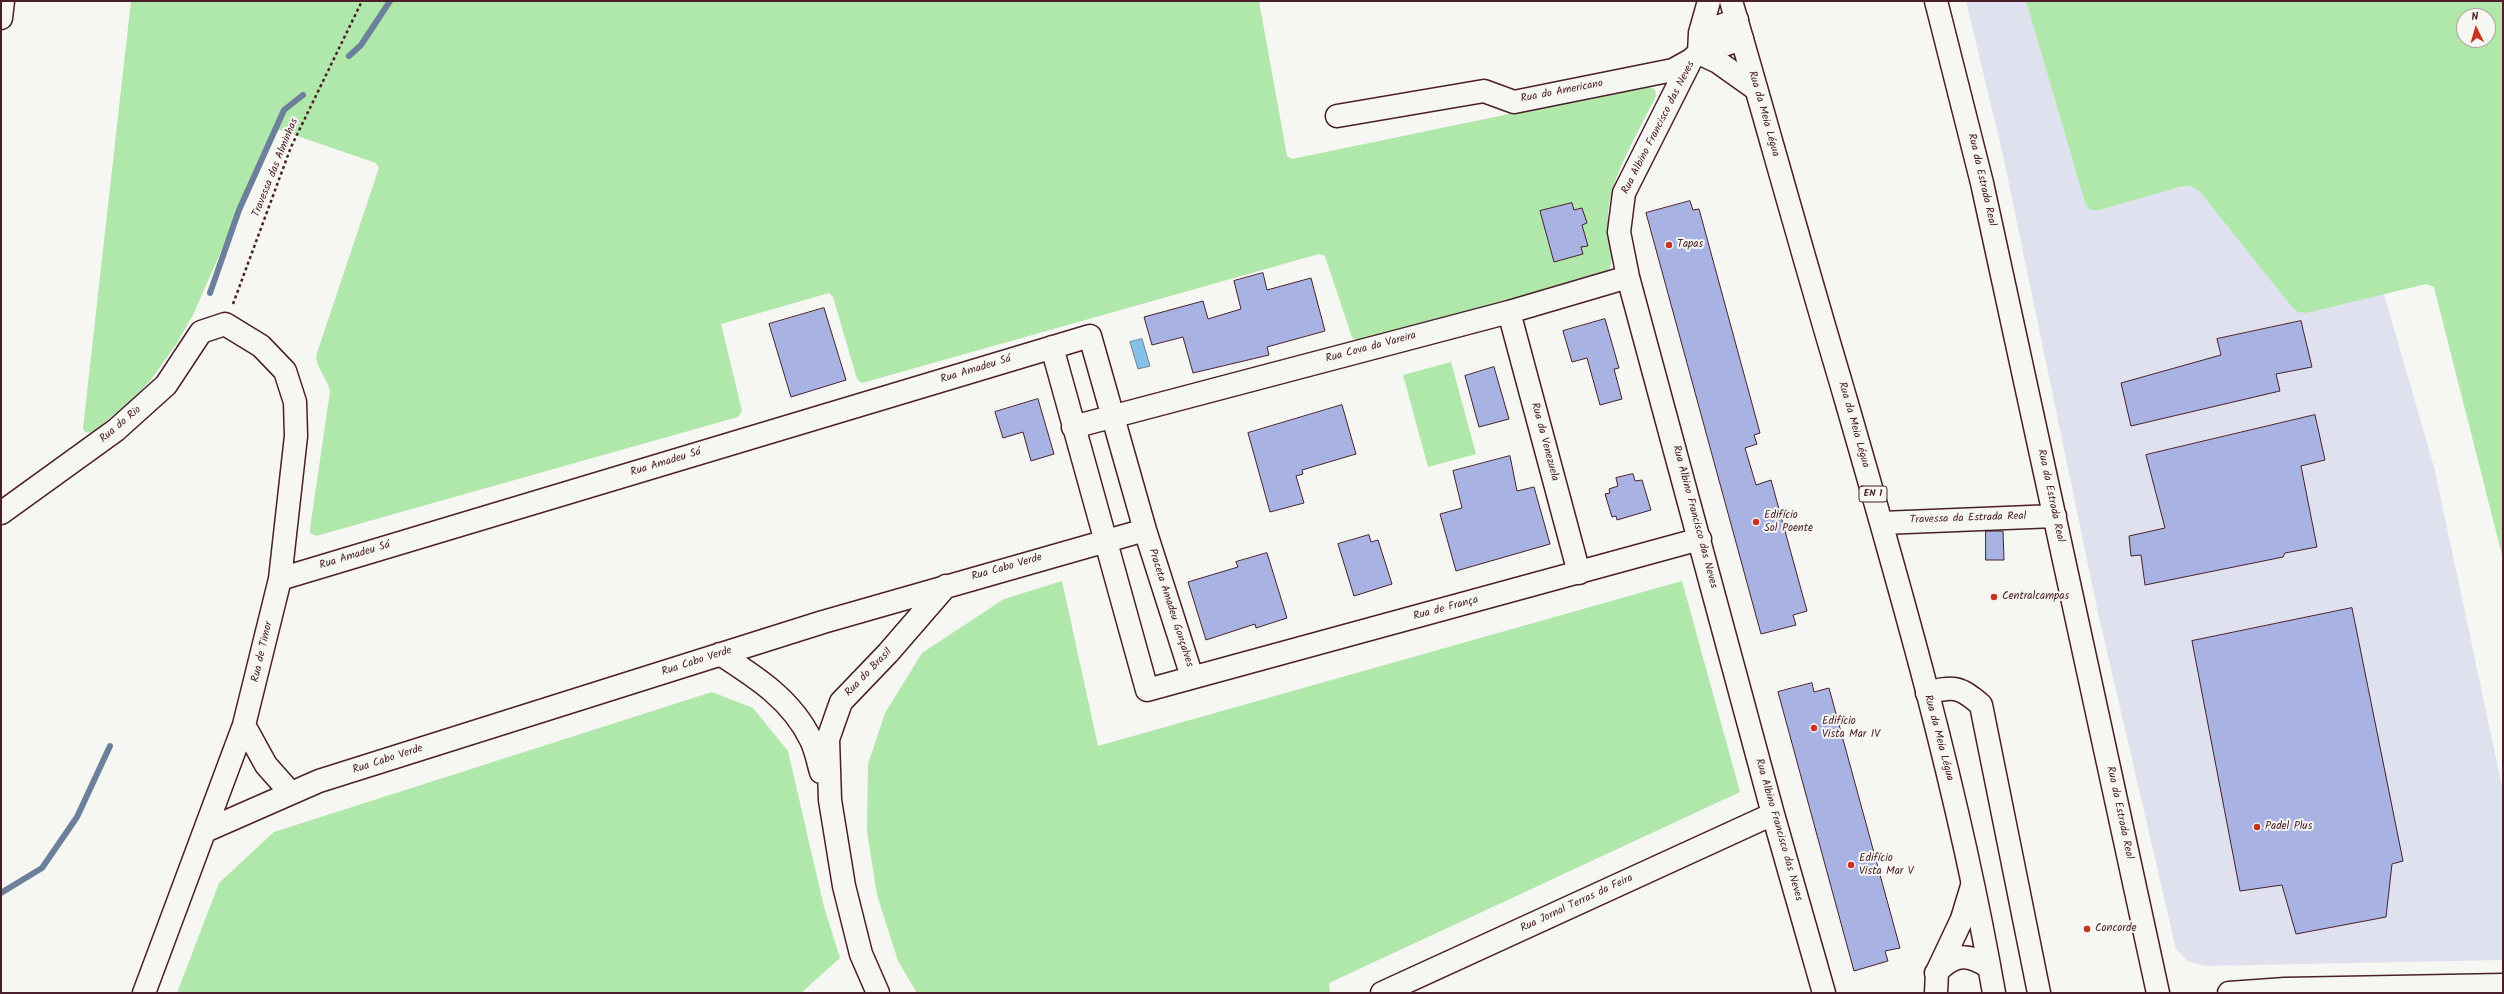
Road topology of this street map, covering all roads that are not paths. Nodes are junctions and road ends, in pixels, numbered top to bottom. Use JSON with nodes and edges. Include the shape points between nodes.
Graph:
{"nodes":[{"id":1,"x":2,"y":1,"type":"edge"},
{"id":2,"x":1709,"y":1,"type":"edge"},
{"id":3,"x":1936,"y":1,"type":"edge"},
{"id":4,"x":1,"y":18,"type":"edge"},
{"id":5,"x":1737,"y":20,"type":"edge"},
{"id":6,"x":1697,"y":49,"type":"junction"},
{"id":7,"x":1756,"y":89,"type":"junction"},
{"id":8,"x":1337,"y":116,"type":"dead end"},
{"id":9,"x":1628,"y":277,"type":"junction"},
{"id":10,"x":1509,"y":312,"type":"junction"},
{"id":11,"x":225,"y":324,"type":"joint"},
{"id":12,"x":1052,"y":348,"type":"junction"},
{"id":13,"x":1113,"y":416,"type":"junction"},
{"id":14,"x":1073,"y":427,"type":"junction"},
{"id":15,"x":1,"y":514,"type":"edge"},
{"id":16,"x":2055,"y":516,"type":"junction"},
{"id":17,"x":1882,"y":523,"type":"junction"},
{"id":18,"x":1144,"y":530,"type":"junction"},
{"id":19,"x":1105,"y":539,"type":"junction"},
{"id":20,"x":1700,"y":539,"type":"junction"},
{"id":21,"x":1579,"y":573,"type":"junction"},
{"id":22,"x":280,"y":579,"type":"junction"},
{"id":23,"x":946,"y":586,"type":"junction"},
{"id":24,"x":720,"y":654,"type":"junction"},
{"id":25,"x":1192,"y":677,"type":"junction"},
{"id":26,"x":1927,"y":693,"type":"junction"},
{"id":27,"x":244,"y":724,"type":"junction"},
{"id":28,"x":290,"y":792,"type":"junction"},
{"id":29,"x":830,"y":800,"type":"junction"},
{"id":30,"x":1773,"y":814,"type":"junction"},
{"id":31,"x":205,"y":831,"type":"junction"},
{"id":32,"x":1972,"y":886,"type":"junction"},
{"id":33,"x":1989,"y":966,"type":"junction"},
{"id":34,"x":1936,"y":982,"type":"edge"},
{"id":35,"x":2503,"y":985,"type":"edge"},
{"id":36,"x":144,"y":993,"type":"edge"},
{"id":37,"x":878,"y":993,"type":"edge"},
{"id":38,"x":1382,"y":993,"type":"edge"},
{"id":39,"x":1824,"y":993,"type":"edge"},
{"id":40,"x":1922,"y":993,"type":"edge"},
{"id":41,"x":1994,"y":993,"type":"edge"},
{"id":42,"x":2039,"y":993,"type":"edge"},
{"id":43,"x":2158,"y":993,"type":"edge"},
{"id":44,"x":2229,"y":993,"type":"edge"}],
"edges":[{"from":1,"to":4,"type":"street"},
{"from":2,"to":6,"type":"street","name":"Rua Albino Francisco das Neves"},
{"from":3,"to":16,"type":"street","name":"Rua da Estrada Real","via":[[1982,183]]},
{"from":5,"to":6,"type":"street","name":"Rua Albino Francisco das Neves"},
{"from":5,"to":7,"type":"street","name":"Rua da Meia Légua","number":"EN 1"},
{"from":6,"to":7,"type":"street","name":"Rua Albino Francisco das Neves"},
{"from":6,"to":8,"type":"street","name":"Rua do Americano","via":[[1673,70],[1514,102],[1484,91]]},
{"from":6,"to":9,"type":"street","name":"Rua Albino Francisco das Neves","via":[[1624,193],[1620,232]]},
{"from":7,"to":17,"type":"street","name":"Rua da Meia Légua","number":"EN 1"},
{"from":9,"to":10,"type":"street","name":"Rua Cova da Vareira"},
{"from":9,"to":20,"type":"street","name":"Rua Albino Francisco das Neves"},
{"from":10,"to":13,"type":"street","name":"Rua Cova da Vareira"},
{"from":10,"to":21,"type":"street","name":"Rua da Venezuela"},
{"from":11,"to":15,"type":"street","name":"Rua do Rio","via":[[201,332],[166,385],[116,430]]},
{"from":11,"to":22,"type":"street","name":"Rua de Timor","via":[[261,346],[285,371],[295,402],[296,436]]},
{"from":12,"to":13,"type":"street","name":"Praceta Amadeu Gonçalves","via":[[1090,336]]},
{"from":12,"to":14,"type":"street","name":"Praceta Amadeu Gonçalves"},
{"from":12,"to":22,"type":"street","name":"Rua Amadeu Sá"},
{"from":13,"to":14,"type":"street"},
{"from":13,"to":18,"type":"street","name":"Praceta Amadeu Gonçalves"},
{"from":14,"to":19,"type":"street","name":"Praceta Amadeu Gonçalves"},
{"from":16,"to":17,"type":"street","name":"Travessa da Estrada Real"},
{"from":16,"to":43,"type":"street","name":"Rua da Estrada Real"},
{"from":17,"to":26,"type":"street","name":"Rua da Meia Légua","number":"EN 1"},
{"from":18,"to":19,"type":"street"},
{"from":18,"to":25,"type":"street","name":"Praceta Amadeu Gonçalves"},
{"from":19,"to":23,"type":"street","name":"Rua Cabo Verde"},
{"from":19,"to":25,"type":"street","name":"Praceta Amadeu Gonçalves","via":[[1147,690]]},
{"from":20,"to":21,"type":"street","name":"Rua de França"},
{"from":20,"to":30,"type":"street","name":"Rua Albino Francisco das Neves"},
{"from":21,"to":25,"type":"street","name":"Rua de França"},
{"from":22,"to":27,"type":"street","name":"Rua de Timor"},
{"from":23,"to":24,"type":"street","name":"Rua Cabo Verde"},
{"from":23,"to":29,"type":"street","name":"Rua do Brasil","via":[[888,653],[840,702],[828,738]]},
{"from":24,"to":28,"type":"street","name":"Rua Cabo Verde"},
{"from":24,"to":29,"type":"street","name":"Rua do Brasil","via":[[760,680],[789,705],[811,740]]},
{"from":26,"to":32,"type":"street","name":"Rua da Meia Légua","number":"EN 1"},
{"from":26,"to":42,"type":"street","via":[[1958,688],[1981,705]]},
{"from":27,"to":28,"type":"street","via":[[266,765]]},
{"from":27,"to":31,"type":"street","name":"Rua de Timor"},
{"from":28,"to":31,"type":"street","name":"Rua Cabo Verde"},
{"from":29,"to":37,"type":"street","name":"Rua do Brasil","via":[[844,886],[861,954]]},
{"from":30,"to":38,"type":"street","name":"Rua Jornal Terras da Feira"},
{"from":30,"to":39,"type":"street","name":"Rua Albino Francisco das Neves"},
{"from":31,"to":36,"type":"street","name":"Rua de Timor"},
{"from":32,"to":33,"type":"street","name":"Rua da Meia Légua","number":"EN 1"},
{"from":32,"to":34,"type":"street","via":[[1962,919]]},
{"from":33,"to":34,"type":"street","via":[[1976,959],[1950,959]]},
{"from":33,"to":41,"type":"street","name":"Rua da Meia Légua","number":"EN 1"},
{"from":34,"to":40,"type":"street"},
{"from":35,"to":44,"type":"street","via":[[2285,989]]}]}
